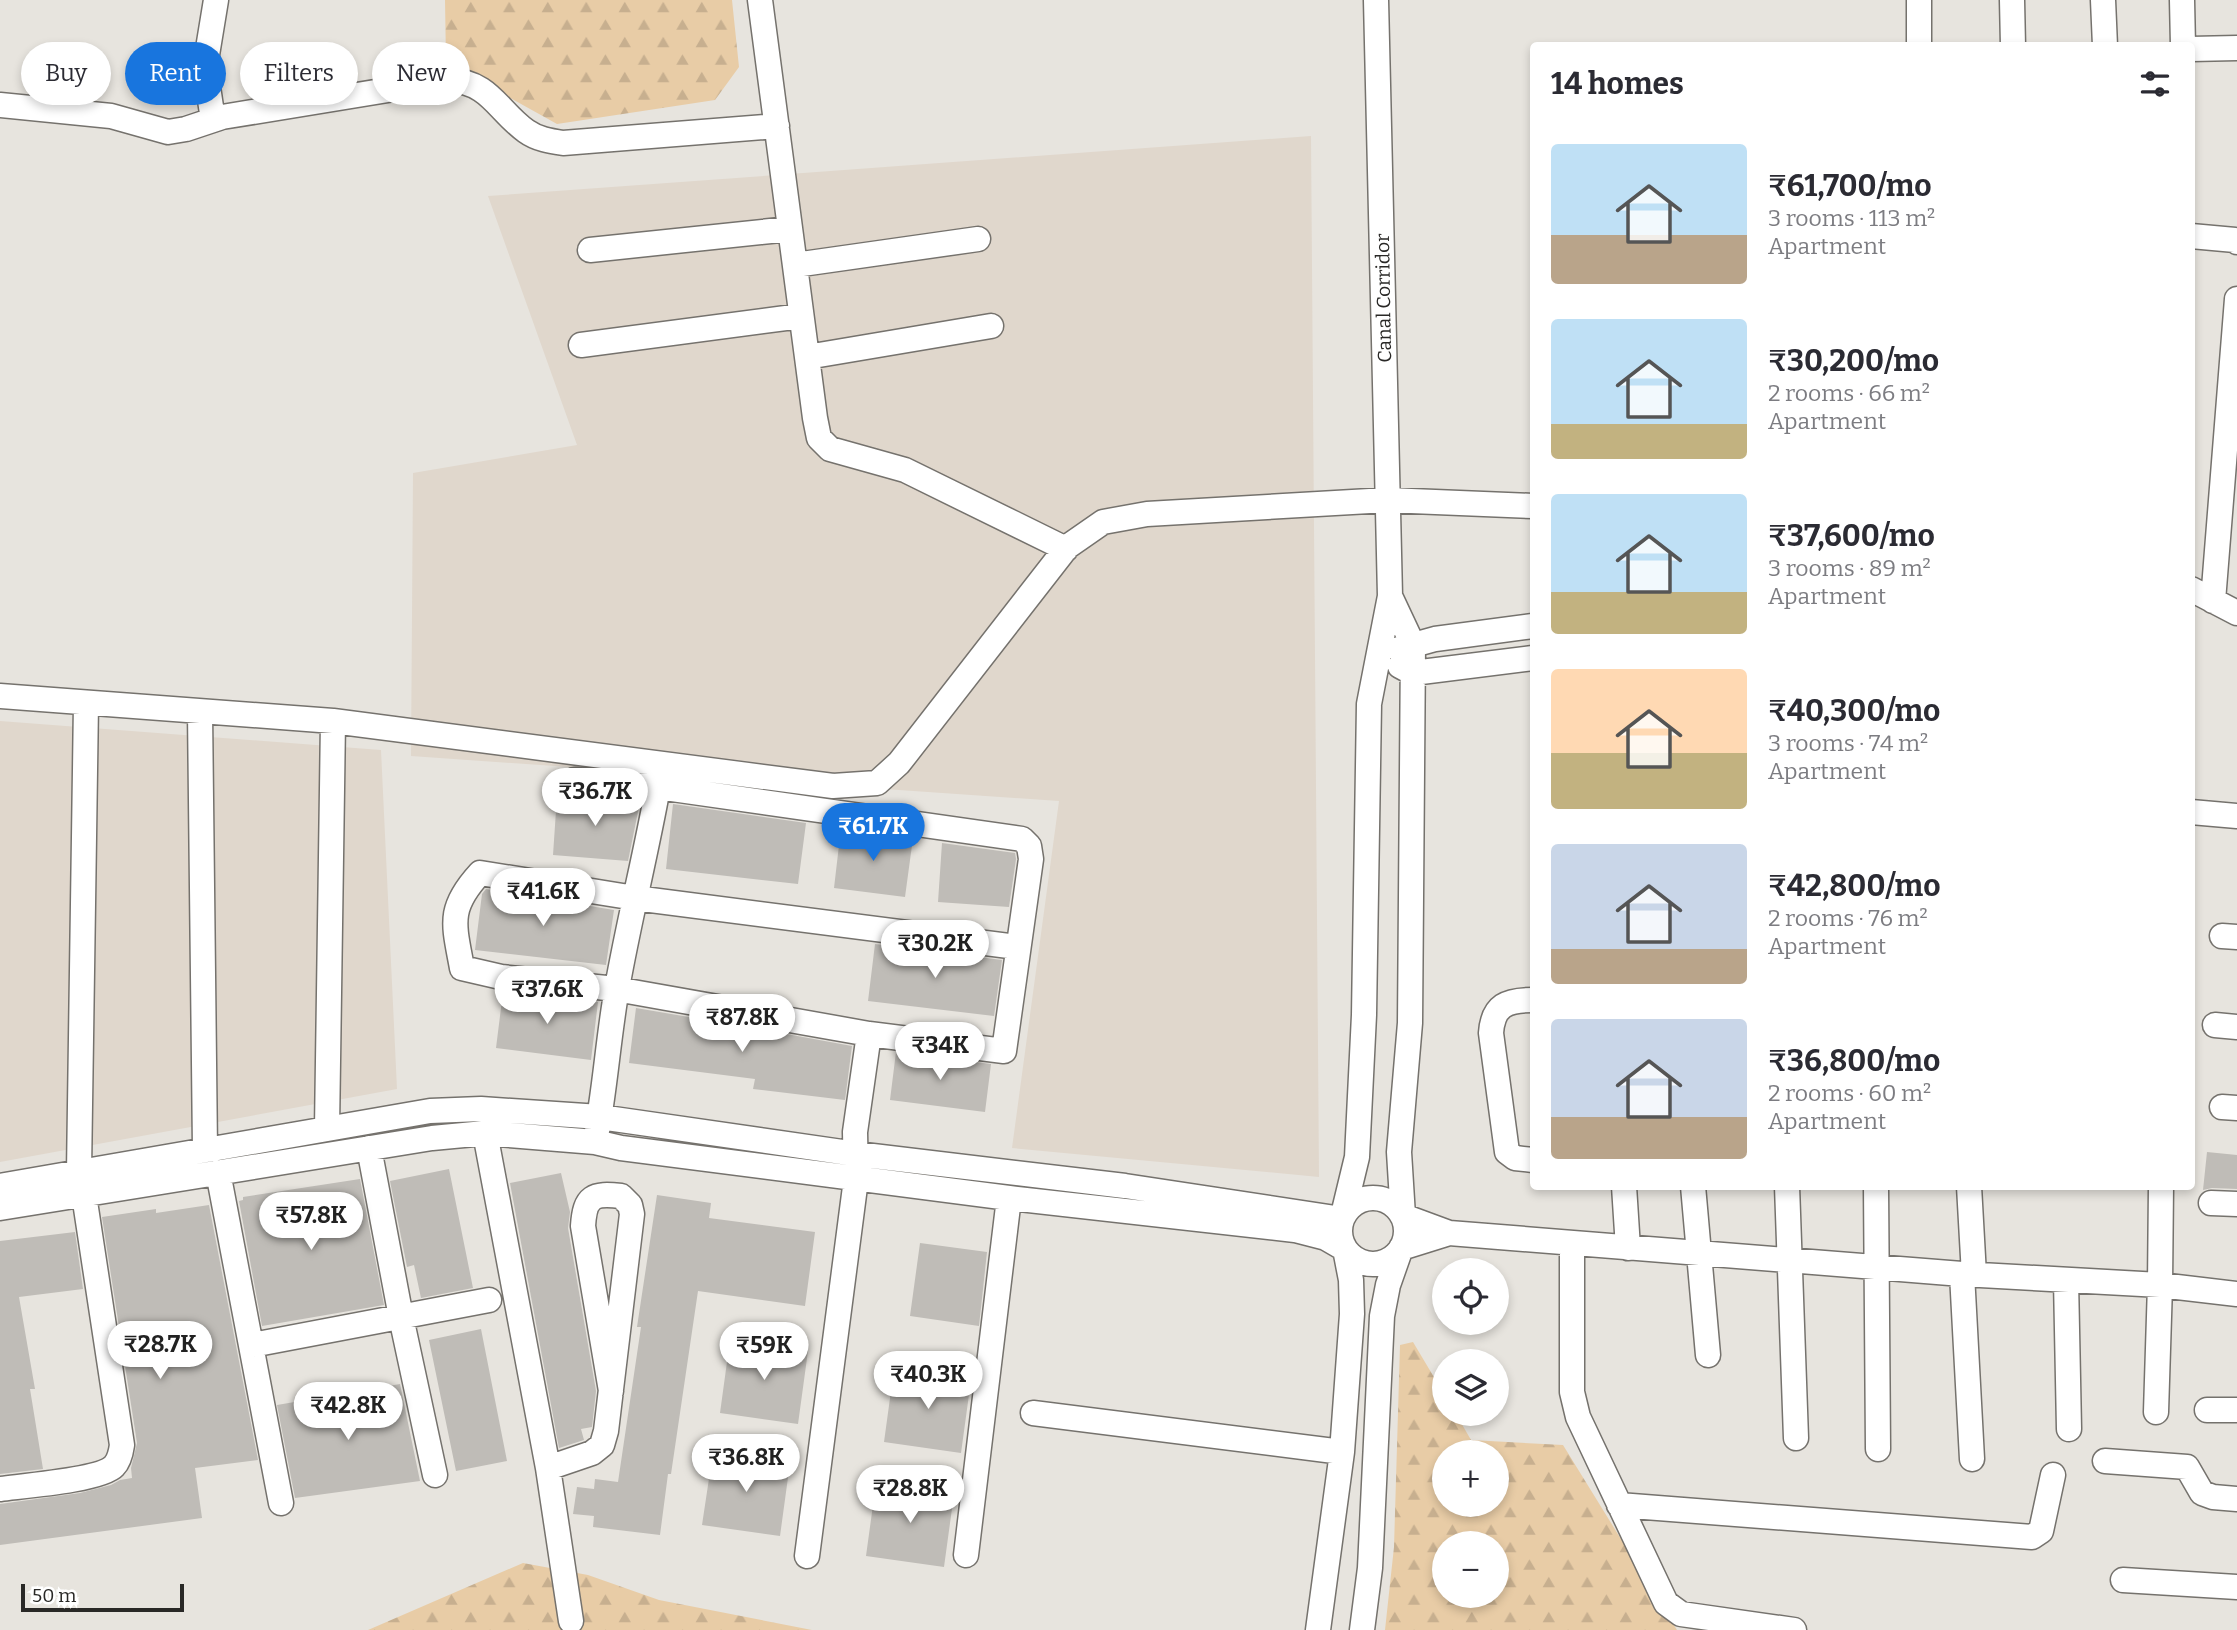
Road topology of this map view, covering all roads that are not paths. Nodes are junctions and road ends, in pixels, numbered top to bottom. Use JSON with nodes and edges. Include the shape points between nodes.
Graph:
{"nodes":[{"id":1,"x":216,"y":0,"type":"edge"},
{"id":2,"x":760,"y":0,"type":"edge"},
{"id":3,"x":1376,"y":0,"type":"edge"},
{"id":4,"x":1919,"y":0,"type":"edge"},
{"id":5,"x":2012,"y":0,"type":"edge"},
{"id":6,"x":2103,"y":0,"type":"edge"},
{"id":7,"x":2182,"y":0,"type":"edge"},
{"id":8,"x":1919,"y":42,"type":"edge"},
{"id":9,"x":2013,"y":42,"type":"edge"},
{"id":10,"x":2105,"y":42,"type":"edge"},
{"id":11,"x":2183,"y":42,"type":"edge"},
{"id":12,"x":2237,"y":48,"type":"edge"},
{"id":13,"x":2195,"y":49,"type":"edge"},
{"id":14,"x":2237,"y":59,"type":"edge"},
{"id":15,"x":0,"y":105,"type":"edge"},
{"id":16,"x":213,"y":120,"type":"junction"},
{"id":17,"x":777,"y":126,"type":"junction"},
{"id":18,"x":790,"y":229,"type":"junction"},
{"id":19,"x":2195,"y":236,"type":"edge"},
{"id":20,"x":978,"y":239,"type":"dead end"},
{"id":21,"x":2237,"y":242,"type":"edge"},
{"id":22,"x":590,"y":250,"type":"dead end"},
{"id":23,"x":795,"y":265,"type":"junction"},
{"id":24,"x":2237,"y":299,"type":"edge"},
{"id":25,"x":801,"y":316,"type":"junction"},
{"id":26,"x":991,"y":326,"type":"dead end"},
{"id":27,"x":580,"y":345,"type":"dead end"},
{"id":28,"x":807,"y":357,"type":"junction"},
{"id":29,"x":1387,"y":500,"type":"junction"},
{"id":30,"x":1530,"y":506,"type":"edge"},
{"id":31,"x":1066,"y":549,"type":"junction"},
{"id":32,"x":2195,"y":591,"type":"edge"},
{"id":33,"x":1390,"y":596,"type":"junction"},
{"id":34,"x":2213,"y":601,"type":"junction"},
{"id":35,"x":2237,"y":613,"type":"edge"},
{"id":36,"x":1530,"y":626,"type":"edge"},
{"id":37,"x":1413,"y":645,"type":"junction"},
{"id":38,"x":1378,"y":654,"type":"junction"},
{"id":39,"x":1530,"y":658,"type":"edge"},
{"id":40,"x":1413,"y":673,"type":"junction"},
{"id":41,"x":0,"y":696,"type":"edge"},
{"id":42,"x":86,"y":703,"type":"junction"},
{"id":43,"x":200,"y":712,"type":"junction"},
{"id":44,"x":333,"y":721,"type":"junction"},
{"id":45,"x":574,"y":780,"type":"dead end"},
{"id":46,"x":658,"y":787,"type":"junction"},
{"id":47,"x":2195,"y":813,"type":"edge"},
{"id":48,"x":2237,"y":816,"type":"edge"},
{"id":49,"x":635,"y":898,"type":"junction"},
{"id":50,"x":1017,"y":947,"type":"junction"},
{"id":51,"x":616,"y":989,"type":"junction"},
{"id":52,"x":1530,"y":1000,"type":"edge"},
{"id":53,"x":869,"y":1034,"type":"junction"},
{"id":54,"x":462,"y":1110,"type":"junction"},
{"id":55,"x":600,"y":1117,"type":"junction"},
{"id":56,"x":327,"y":1129,"type":"junction"},
{"id":57,"x":473,"y":1134,"type":"junction"},
{"id":58,"x":595,"y":1142,"type":"junction"},
{"id":59,"x":369,"y":1148,"type":"junction"},
{"id":60,"x":205,"y":1150,"type":"junction"},
{"id":61,"x":1530,"y":1160,"type":"edge"},
{"id":62,"x":856,"y":1166,"type":"junction"},
{"id":63,"x":218,"y":1172,"type":"junction"},
{"id":64,"x":82,"y":1183,"type":"junction"},
{"id":65,"x":0,"y":1186,"type":"edge"},
{"id":66,"x":1624,"y":1190,"type":"edge"},
{"id":67,"x":1693,"y":1190,"type":"edge"},
{"id":68,"x":1787,"y":1190,"type":"edge"},
{"id":69,"x":1876,"y":1190,"type":"edge"},
{"id":70,"x":1969,"y":1190,"type":"edge"},
{"id":71,"x":2161,"y":1190,"type":"edge"},
{"id":72,"x":1009,"y":1198,"type":"junction"},
{"id":73,"x":2211,"y":1203,"type":"dead end"},
{"id":74,"x":2237,"y":1204,"type":"edge"},
{"id":75,"x":0,"y":1208,"type":"edge"},
{"id":76,"x":1403,"y":1216,"type":"junction"},
{"id":77,"x":1342,"y":1219,"type":"junction"},
{"id":78,"x":1450,"y":1233,"type":"junction"},
{"id":79,"x":1572,"y":1244,"type":"junction"},
{"id":80,"x":1401,"y":1248,"type":"junction"},
{"id":81,"x":1628,"y":1248,"type":"junction"},
{"id":82,"x":1345,"y":1249,"type":"junction"},
{"id":83,"x":1698,"y":1254,"type":"junction"},
{"id":84,"x":1791,"y":1261,"type":"junction"},
{"id":85,"x":1878,"y":1268,"type":"junction"},
{"id":86,"x":1968,"y":1274,"type":"junction"},
{"id":87,"x":2066,"y":1280,"type":"junction"},
{"id":88,"x":2160,"y":1285,"type":"junction"},
{"id":89,"x":2237,"y":1294,"type":"edge"},
{"id":90,"x":489,"y":1300,"type":"dead end"},
{"id":91,"x":401,"y":1317,"type":"junction"},
{"id":92,"x":252,"y":1345,"type":"junction"},
{"id":93,"x":1708,"y":1355,"type":"dead end"},
{"id":94,"x":611,"y":1391,"type":"junction"},
{"id":95,"x":2207,"y":1410,"type":"dead end"},
{"id":96,"x":2237,"y":1410,"type":"edge"},
{"id":97,"x":2156,"y":1412,"type":"dead end"},
{"id":98,"x":1034,"y":1413,"type":"dead end"},
{"id":99,"x":2069,"y":1429,"type":"dead end"},
{"id":100,"x":1796,"y":1438,"type":"dead end"},
{"id":101,"x":1878,"y":1449,"type":"dead end"},
{"id":102,"x":1342,"y":1452,"type":"junction"},
{"id":103,"x":1972,"y":1459,"type":"dead end"},
{"id":104,"x":2105,"y":1461,"type":"dead end"},
{"id":105,"x":548,"y":1468,"type":"junction"},
{"id":106,"x":435,"y":1475,"type":"dead end"},
{"id":107,"x":2053,"y":1475,"type":"dead end"},
{"id":108,"x":0,"y":1489,"type":"edge"},
{"id":109,"x":2237,"y":1499,"type":"edge"},
{"id":110,"x":281,"y":1503,"type":"dead end"},
{"id":111,"x":1619,"y":1505,"type":"junction"},
{"id":112,"x":965,"y":1555,"type":"dead end"},
{"id":113,"x":807,"y":1556,"type":"dead end"},
{"id":114,"x":2123,"y":1580,"type":"dead end"},
{"id":115,"x":2237,"y":1587,"type":"edge"},
{"id":116,"x":571,"y":1621,"type":"dead end"},
{"id":117,"x":1318,"y":1630,"type":"edge"},
{"id":118,"x":1362,"y":1630,"type":"edge"},
{"id":119,"x":1794,"y":1630,"type":"edge"}],
"edges":[{"from":1,"to":16,"type":"street","via":[[205,67]]},
{"from":2,"to":17,"type":"street"},
{"from":3,"to":29,"type":"street","name":"Canal Corridor"},
{"from":4,"to":8,"type":"street"},
{"from":5,"to":9,"type":"street"},
{"from":6,"to":10,"type":"street"},
{"from":7,"to":11,"type":"street"},
{"from":12,"to":13,"type":"street"},
{"from":12,"to":14,"type":"street"},
{"from":15,"to":16,"type":"street","via":[[111,116],[168,132]]},
{"from":16,"to":17,"type":"street","via":[[449,80],[479,87],[527,132],[563,143]]},
{"from":17,"to":18,"type":"street"},
{"from":18,"to":22,"type":"street"},
{"from":18,"to":23,"type":"street"},
{"from":19,"to":21,"type":"street"},
{"from":20,"to":23,"type":"street"},
{"from":23,"to":25,"type":"street"},
{"from":24,"to":34,"type":"street"},
{"from":25,"to":27,"type":"street"},
{"from":25,"to":28,"type":"street"},
{"from":26,"to":28,"type":"street"},
{"from":28,"to":31,"type":"street","via":[[819,438],[830,449],[905,470]]},
{"from":29,"to":30,"type":"street"},
{"from":29,"to":31,"type":"street","via":[[1147,513],[1104,522]]},
{"from":29,"to":33,"type":"street","name":"Canal Corridor"},
{"from":31,"to":44,"type":"street","via":[[899,763],[877,783],[833,786]]},
{"from":32,"to":34,"type":"street"},
{"from":33,"to":37,"type":"street"},
{"from":33,"to":38,"type":"street"},
{"from":34,"to":35,"type":"street"},
{"from":36,"to":37,"type":"street"},
{"from":37,"to":38,"type":"street"},
{"from":37,"to":40,"type":"street"},
{"from":38,"to":40,"type":"street"},
{"from":38,"to":77,"type":"street","via":[[1369,704],[1357,1157]]},
{"from":39,"to":40,"type":"street"},
{"from":40,"to":76,"type":"street","via":[[1410,1023],[1399,1152]]},
{"from":41,"to":42,"type":"street"},
{"from":42,"to":43,"type":"street"},
{"from":42,"to":64,"type":"street"},
{"from":43,"to":44,"type":"street"},
{"from":43,"to":60,"type":"street"},
{"from":44,"to":56,"type":"street"},
{"from":45,"to":46,"type":"street"},
{"from":46,"to":49,"type":"street"},
{"from":46,"to":50,"type":"street","via":[[1022,839],[1029,846],[1031,859]]},
{"from":47,"to":48,"type":"street"},
{"from":49,"to":50,"type":"street"},
{"from":49,"to":51,"type":"street"},
{"from":49,"to":51,"type":"street","via":[[481,873],[465,889],[453,920],[461,968],[501,977]]},
{"from":50,"to":53,"type":"street","via":[[1004,1051]]},
{"from":51,"to":53,"type":"street"},
{"from":51,"to":55,"type":"street"},
{"from":52,"to":61,"type":"street","via":[[1516,1000],[1496,1010],[1491,1032],[1507,1152]]},
{"from":53,"to":62,"type":"street","via":[[855,1132]]},
{"from":54,"to":55,"type":"street"},
{"from":54,"to":56,"type":"street"},
{"from":54,"to":57,"type":"street"},
{"from":55,"to":58,"type":"street"},
{"from":55,"to":62,"type":"street"},
{"from":56,"to":60,"type":"street"},
{"from":57,"to":58,"type":"street"},
{"from":57,"to":59,"type":"street"},
{"from":57,"to":105,"type":"street"},
{"from":58,"to":62,"type":"street","via":[[621,1148]]},
{"from":59,"to":63,"type":"street"},
{"from":59,"to":91,"type":"street"},
{"from":60,"to":64,"type":"street"},
{"from":62,"to":72,"type":"street"},
{"from":62,"to":77,"type":"street","via":[[1125,1186]]},
{"from":62,"to":113,"type":"street"},
{"from":63,"to":64,"type":"street"},
{"from":63,"to":92,"type":"street"},
{"from":64,"to":65,"type":"street"},
{"from":64,"to":75,"type":"street"},
{"from":64,"to":108,"type":"street","via":[[120,1453],[114,1466],[97,1475]]},
{"from":66,"to":81,"type":"street"},
{"from":67,"to":83,"type":"street"},
{"from":68,"to":84,"type":"street"},
{"from":69,"to":85,"type":"street"},
{"from":70,"to":86,"type":"street"},
{"from":71,"to":88,"type":"street"},
{"from":72,"to":82,"type":"street","via":[[1295,1230],[1326,1238]]},
{"from":72,"to":112,"type":"street"},
{"from":73,"to":74,"type":"street"},
{"from":76,"to":77,"type":"street","via":[[1387,1201],[1376,1198],[1355,1203]]},
{"from":76,"to":78,"type":"street"},
{"from":76,"to":80,"type":"street","via":[[1406,1227]]},
{"from":77,"to":82,"type":"street"},
{"from":78,"to":79,"type":"street"},
{"from":78,"to":80,"type":"street"},
{"from":79,"to":81,"type":"street"},
{"from":79,"to":111,"type":"street","via":[[1572,1392],[1578,1417]]},
{"from":80,"to":82,"type":"street","via":[[1384,1262],[1372,1264],[1352,1257]]},
{"from":80,"to":118,"type":"street","via":[[1382,1316],[1370,1568]]},
{"from":81,"to":83,"type":"street"},
{"from":82,"to":102,"type":"street","via":[[1352,1314]]},
{"from":83,"to":84,"type":"street"},
{"from":83,"to":93,"type":"street"},
{"from":84,"to":85,"type":"street"},
{"from":84,"to":100,"type":"street"},
{"from":85,"to":86,"type":"street"},
{"from":85,"to":101,"type":"street"},
{"from":86,"to":87,"type":"street"},
{"from":86,"to":103,"type":"street"},
{"from":87,"to":88,"type":"street"},
{"from":87,"to":99,"type":"street"},
{"from":88,"to":89,"type":"street"},
{"from":88,"to":97,"type":"street"},
{"from":90,"to":91,"type":"street"},
{"from":91,"to":92,"type":"street"},
{"from":91,"to":106,"type":"street"},
{"from":92,"to":110,"type":"street"},
{"from":94,"to":94,"type":"street","via":[[632,1214],[621,1196],[604,1194],[589,1200],[583,1226]]},
{"from":94,"to":105,"type":"street","via":[[602,1445]]},
{"from":95,"to":96,"type":"street"},
{"from":98,"to":102,"type":"street"},
{"from":102,"to":117,"type":"street"},
{"from":104,"to":109,"type":"street","via":[[2187,1467],[2202,1493]]},
{"from":105,"to":116,"type":"street"},
{"from":107,"to":111,"type":"street","via":[[2041,1531],[2032,1537]]},
{"from":111,"to":119,"type":"street","via":[[1662,1596],[1681,1614]]},
{"from":114,"to":115,"type":"street"}]}
